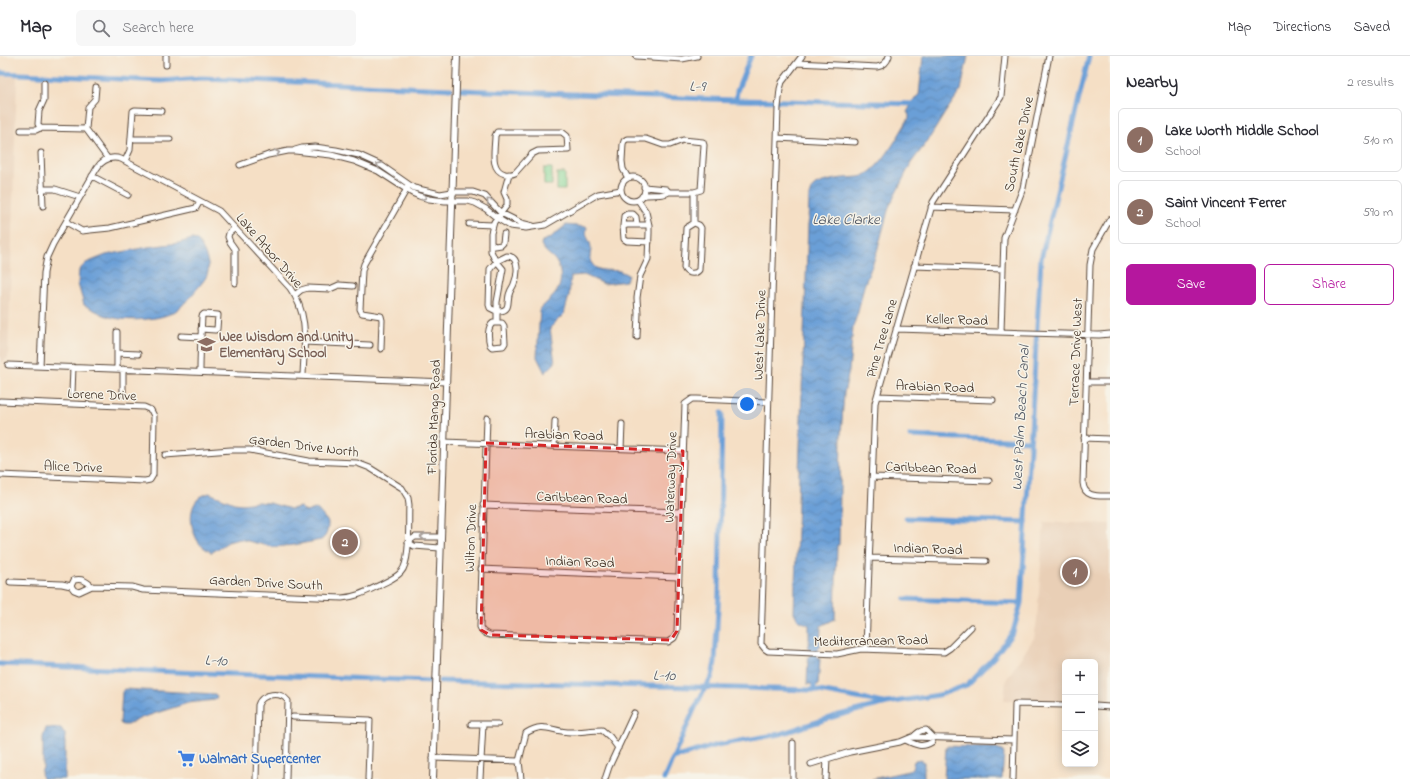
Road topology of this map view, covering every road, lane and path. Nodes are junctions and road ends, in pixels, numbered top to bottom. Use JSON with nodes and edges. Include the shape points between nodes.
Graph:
{"nodes":[{"id":1,"x":166,"y":56,"type":"edge"},
{"id":2,"x":457,"y":56,"type":"edge"},
{"id":3,"x":636,"y":56,"type":"edge"},
{"id":4,"x":696,"y":56,"type":"edge"},
{"id":5,"x":802,"y":56,"type":"edge"},
{"id":6,"x":889,"y":56,"type":"edge"},
{"id":7,"x":1004,"y":56,"type":"edge"},
{"id":8,"x":1049,"y":56,"type":"edge"},
{"id":9,"x":797,"y":63,"type":"junction"},
{"id":10,"x":166,"y":65,"type":"dead end"},
{"id":11,"x":44,"y":83,"type":"dead end"},
{"id":12,"x":96,"y":87,"type":"dead end"},
{"id":13,"x":162,"y":111,"type":"dead end"},
{"id":14,"x":40,"y":128,"type":"junction"},
{"id":15,"x":86,"y":129,"type":"junction"},
{"id":16,"x":20,"y":130,"type":"dead end"},
{"id":17,"x":777,"y":138,"type":"junction"},
{"id":18,"x":131,"y":139,"type":"junction"},
{"id":19,"x":170,"y":139,"type":"dead end"},
{"id":20,"x":855,"y":142,"type":"dead end"},
{"id":21,"x":295,"y":151,"type":"junction"},
{"id":22,"x":41,"y":153,"type":"dead end"},
{"id":23,"x":108,"y":159,"type":"junction"},
{"id":24,"x":125,"y":161,"type":"junction"},
{"id":25,"x":240,"y":165,"type":"dead end"},
{"id":26,"x":509,"y":174,"type":"junction"},
{"id":27,"x":92,"y":176,"type":"junction"},
{"id":28,"x":628,"y":178,"type":"junction"},
{"id":29,"x":408,"y":187,"type":"junction"},
{"id":30,"x":644,"y":187,"type":"junction"},
{"id":31,"x":42,"y":189,"type":"junction"},
{"id":32,"x":621,"y":190,"type":"junction"},
{"id":33,"x":452,"y":192,"type":"junction"},
{"id":34,"x":669,"y":192,"type":"junction"},
{"id":35,"x":694,"y":192,"type":"junction"},
{"id":36,"x":128,"y":195,"type":"dead end"},
{"id":37,"x":80,"y":197,"type":"junction"},
{"id":38,"x":640,"y":198,"type":"junction"},
{"id":39,"x":200,"y":201,"type":"junction"},
{"id":40,"x":452,"y":201,"type":"junction"},
{"id":41,"x":43,"y":206,"type":"dead end"},
{"id":42,"x":931,"y":207,"type":"junction"},
{"id":43,"x":1015,"y":210,"type":"junction"},
{"id":44,"x":501,"y":213,"type":"junction"},
{"id":45,"x":497,"y":218,"type":"junction"},
{"id":46,"x":1110,"y":219,"type":"edge"},
{"id":47,"x":66,"y":222,"type":"junction"},
{"id":48,"x":694,"y":223,"type":"junction"},
{"id":49,"x":469,"y":224,"type":"dead end"},
{"id":50,"x":493,"y":225,"type":"junction"},
{"id":51,"x":637,"y":225,"type":"junction"},
{"id":52,"x":649,"y":225,"type":"junction"},
{"id":53,"x":623,"y":226,"type":"junction"},
{"id":54,"x":534,"y":227,"type":"junction"},
{"id":55,"x":235,"y":228,"type":"junction"},
{"id":56,"x":504,"y":234,"type":"dead end"},
{"id":57,"x":649,"y":242,"type":"junction"},
{"id":58,"x":491,"y":244,"type":"junction"},
{"id":59,"x":496,"y":261,"type":"junction"},
{"id":60,"x":914,"y":266,"type":"junction"},
{"id":61,"x":1003,"y":269,"type":"junction"},
{"id":62,"x":235,"y":283,"type":"dead end"},
{"id":63,"x":353,"y":286,"type":"dead end"},
{"id":64,"x":295,"y":295,"type":"junction"},
{"id":65,"x":497,"y":311,"type":"junction"},
{"id":66,"x":496,"y":323,"type":"junction"},
{"id":67,"x":202,"y":329,"type":"junction"},
{"id":68,"x":896,"y":329,"type":"junction"},
{"id":69,"x":117,"y":332,"type":"dead end"},
{"id":70,"x":1001,"y":332,"type":"junction"},
{"id":71,"x":1110,"y":334,"type":"edge"},
{"id":72,"x":1087,"y":335,"type":"junction"},
{"id":73,"x":181,"y":336,"type":"dead end"},
{"id":74,"x":201,"y":337,"type":"junction"},
{"id":75,"x":638,"y":337,"type":"dead end"},
{"id":76,"x":304,"y":342,"type":"junction"},
{"id":77,"x":370,"y":345,"type":"dead end"},
{"id":78,"x":381,"y":349,"type":"dead end"},
{"id":79,"x":117,"y":354,"type":"junction"},
{"id":80,"x":138,"y":354,"type":"dead end"},
{"id":81,"x":8,"y":364,"type":"dead end"},
{"id":82,"x":40,"y":366,"type":"junction"},
{"id":83,"x":73,"y":367,"type":"junction"},
{"id":84,"x":116,"y":369,"type":"junction"},
{"id":85,"x":123,"y":369,"type":"junction"},
{"id":86,"x":200,"y":372,"type":"junction"},
{"id":87,"x":303,"y":376,"type":"junction"},
{"id":88,"x":446,"y":382,"type":"junction"},
{"id":89,"x":1086,"y":382,"type":"junction"},
{"id":90,"x":1110,"y":382,"type":"edge"},
{"id":91,"x":72,"y":393,"type":"dead end"},
{"id":92,"x":123,"y":394,"type":"dead end"},
{"id":93,"x":876,"y":396,"type":"junction"},
{"id":94,"x":993,"y":400,"type":"dead end"},
{"id":95,"x":0,"y":401,"type":"edge"},
{"id":96,"x":768,"y":402,"type":"junction"},
{"id":97,"x":487,"y":418,"type":"dead end"},
{"id":98,"x":555,"y":421,"type":"dead end"},
{"id":99,"x":622,"y":424,"type":"dead end"},
{"id":100,"x":1084,"y":438,"type":"junction"},
{"id":101,"x":1110,"y":439,"type":"edge"},
{"id":102,"x":444,"y":442,"type":"junction"},
{"id":103,"x":486,"y":443,"type":"junction"},
{"id":104,"x":554,"y":446,"type":"junction"},
{"id":105,"x":621,"y":449,"type":"junction"},
{"id":106,"x":683,"y":451,"type":"junction"},
{"id":107,"x":165,"y":455,"type":"dead end"},
{"id":108,"x":0,"y":476,"type":"edge"},
{"id":109,"x":872,"y":477,"type":"junction"},
{"id":110,"x":989,"y":480,"type":"dead end"},
{"id":111,"x":145,"y":481,"type":"joint"},
{"id":112,"x":1110,"y":496,"type":"edge"},
{"id":113,"x":483,"y":504,"type":"junction"},
{"id":114,"x":681,"y":512,"type":"junction"},
{"id":115,"x":440,"y":537,"type":"junction"},
{"id":116,"x":408,"y":542,"type":"junction"},
{"id":117,"x":440,"y":548,"type":"junction"},
{"id":118,"x":870,"y":558,"type":"junction"},
{"id":119,"x":986,"y":561,"type":"dead end"},
{"id":120,"x":481,"y":569,"type":"junction"},
{"id":121,"x":678,"y":577,"type":"junction"},
{"id":122,"x":10,"y":582,"type":"dead end"},
{"id":123,"x":71,"y":586,"type":"junction"},
{"id":124,"x":92,"y":586,"type":"junction"},
{"id":125,"x":970,"y":627,"type":"dead end"},
{"id":126,"x":676,"y":635,"type":"joint"},
{"id":127,"x":763,"y":647,"type":"joint"},
{"id":128,"x":866,"y":649,"type":"junction"},
{"id":129,"x":1062,"y":705,"type":"edge"},
{"id":130,"x":1098,"y":706,"type":"edge"},
{"id":131,"x":1110,"y":707,"type":"edge"},
{"id":132,"x":634,"y":713,"type":"dead end"},
{"id":133,"x":293,"y":717,"type":"dead end"},
{"id":134,"x":471,"y":724,"type":"dead end"},
{"id":135,"x":483,"y":724,"type":"junction"},
{"id":136,"x":498,"y":724,"type":"dead end"},
{"id":137,"x":916,"y":737,"type":"junction"},
{"id":138,"x":933,"y":737,"type":"junction"},
{"id":139,"x":905,"y":740,"type":"junction"},
{"id":140,"x":1014,"y":740,"type":"junction"},
{"id":141,"x":793,"y":743,"type":"dead end"},
{"id":142,"x":917,"y":745,"type":"junction"},
{"id":143,"x":618,"y":748,"type":"junction"},
{"id":144,"x":433,"y":758,"type":"junction"},
{"id":145,"x":481,"y":759,"type":"junction"},
{"id":146,"x":827,"y":759,"type":"junction"},
{"id":147,"x":519,"y":761,"type":"junction"},
{"id":148,"x":811,"y":764,"type":"dead end"},
{"id":149,"x":256,"y":779,"type":"edge"},
{"id":150,"x":286,"y":779,"type":"edge"},
{"id":151,"x":368,"y":779,"type":"edge"},
{"id":152,"x":433,"y":779,"type":"edge"},
{"id":153,"x":480,"y":779,"type":"edge"},
{"id":154,"x":521,"y":779,"type":"edge"},
{"id":155,"x":605,"y":779,"type":"edge"},
{"id":156,"x":793,"y":779,"type":"edge"},
{"id":157,"x":826,"y":779,"type":"edge"},
{"id":158,"x":1013,"y":779,"type":"edge"}],
"edges":[{"from":1,"to":10,"type":"street"},
{"from":2,"to":33,"type":"street","name":"Florida Mango Road"},
{"from":3,"to":4,"type":"street"},
{"from":5,"to":9,"type":"street","name":"West Lake Drive"},
{"from":6,"to":9,"type":"street","via":[[886,62],[876,67]]},
{"from":7,"to":42,"type":"street","name":"Pine Tree Lane","via":[[1001,97]]},
{"from":8,"to":43,"type":"street","name":"South Lake Drive","via":[[1023,188]]},
{"from":9,"to":17,"type":"street","name":"West Lake Drive","via":[[782,82]]},
{"from":11,"to":14,"type":"street","via":[[44,100],[39,111]]},
{"from":12,"to":15,"type":"street","via":[[95,99],[88,107]]},
{"from":13,"to":18,"type":"street","via":[[135,110]]},
{"from":14,"to":15,"type":"street"},
{"from":14,"to":16,"type":"street"},
{"from":15,"to":23,"type":"street"},
{"from":17,"to":20,"type":"street"},
{"from":17,"to":96,"type":"street","name":"West Lake Drive"},
{"from":18,"to":19,"type":"street"},
{"from":18,"to":24,"type":"street"},
{"from":25,"to":21,"type":"street","one_way":true,"via":[[269,155]]},
{"from":21,"to":29,"type":"street","via":[[331,155],[354,161]]},
{"from":29,"to":21,"type":"street","one_way":true,"via":[[381,165],[359,155],[315,147]]},
{"from":22,"to":31,"type":"street"},
{"from":23,"to":24,"type":"street","name":"Lake Arbor Drive","via":[[118,158]]},
{"from":23,"to":27,"type":"street","via":[[99,165]]},
{"from":24,"to":39,"type":"street","name":"Lake Arbor Drive"},
{"from":26,"to":26,"type":"street","via":[[500,172],[494,165],[497,132],[562,132],[567,136],[568,150],[538,151],[515,173]]},
{"from":26,"to":44,"type":"street","via":[[504,192],[508,202]]},
{"from":27,"to":36,"type":"street"},
{"from":27,"to":37,"type":"street"},
{"from":28,"to":30,"type":"street","via":[[638,178]]},
{"from":28,"to":32,"type":"street","via":[[623,182]]},
{"from":28,"to":35,"type":"street","via":[[622,161],[623,144],[627,139],[646,139],[663,145],[670,145],[679,140],[700,141],[704,145],[702,187],[699,192]]},
{"from":29,"to":33,"type":"street","via":[[440,194]]},
{"from":29,"to":40,"type":"street","one_way":true,"via":[[412,193],[429,199]]},
{"from":29,"to":78,"type":"street","via":[[362,271],[360,309],[362,312],[381,316]]},
{"from":30,"to":34,"type":"street","via":[[666,189]]},
{"from":30,"to":38,"type":"street"},
{"from":31,"to":37,"type":"street","via":[[55,189]]},
{"from":31,"to":41,"type":"street"},
{"from":32,"to":38,"type":"street","via":[[627,200],[634,201]]},
{"from":32,"to":54,"type":"street","via":[[598,194],[545,225]]},
{"from":33,"to":40,"type":"street","name":"Florida Mango Road"},
{"from":44,"to":33,"type":"street","one_way":true,"via":[[485,196],[473,192]]},
{"from":34,"to":35,"type":"street"},
{"from":34,"to":38,"type":"street","via":[[648,194]]},
{"from":35,"to":48,"type":"street"},
{"from":37,"to":47,"type":"street"},
{"from":38,"to":52,"type":"street"},
{"from":39,"to":47,"type":"street","via":[[196,208],[110,228],[82,231]]},
{"from":39,"to":55,"type":"street","name":"Lake Arbor Drive","via":[[219,211]]},
{"from":40,"to":45,"type":"street","via":[[475,203]]},
{"from":40,"to":88,"type":"street","name":"Florida Mango Road"},
{"from":42,"to":43,"type":"street"},
{"from":42,"to":60,"type":"street","name":"Pine Tree Lane"},
{"from":43,"to":61,"type":"street","name":"South Lake Drive","via":[[1004,238]]},
{"from":44,"to":45,"type":"street"},
{"from":44,"to":54,"type":"street"},
{"from":45,"to":50,"type":"street"},
{"from":45,"to":54,"type":"street","via":[[510,226]]},
{"from":46,"to":72,"type":"street","name":"Terrace Drive West","via":[[1091,257]]},
{"from":47,"to":82,"type":"street","via":[[48,253],[45,266]]},
{"from":48,"to":48,"type":"street","via":[[686,228],[684,268],[688,273],[694,274],[699,270],[701,228]]},
{"from":49,"to":50,"type":"street"},
{"from":50,"to":58,"type":"street"},
{"from":51,"to":52,"type":"street"},
{"from":51,"to":53,"type":"street"},
{"from":51,"to":53,"type":"street","via":[[636,217],[627,214],[624,216]]},
{"from":52,"to":57,"type":"street"},
{"from":53,"to":57,"type":"street","via":[[623,236],[627,241]]},
{"from":55,"to":62,"type":"street","via":[[228,237],[235,249]]},
{"from":55,"to":64,"type":"street","name":"Lake Arbor Drive"},
{"from":56,"to":58,"type":"street","via":[[501,245]]},
{"from":57,"to":75,"type":"street","via":[[648,259],[640,276],[637,298]]},
{"from":58,"to":59,"type":"street"},
{"from":59,"to":65,"type":"street","via":[[502,266],[503,272],[498,290]]},
{"from":59,"to":65,"type":"street","via":[[490,269],[489,305]]},
{"from":59,"to":65,"type":"street","via":[[511,256],[517,262],[516,280],[510,292],[508,307],[506,310]]},
{"from":60,"to":61,"type":"street"},
{"from":60,"to":68,"type":"street","name":"Pine Tree Lane"},
{"from":61,"to":70,"type":"street","name":"South Lake Drive"},
{"from":63,"to":64,"type":"street","via":[[308,288]]},
{"from":64,"to":76,"type":"street","name":"Lake Arbor Drive","via":[[303,315]]},
{"from":65,"to":66,"type":"street"},
{"from":66,"to":66,"type":"street","via":[[490,325],[489,341],[492,347],[499,347],[505,343],[505,329],[502,324]]},
{"from":67,"to":67,"type":"street","via":[[204,314],[218,315],[218,329]]},
{"from":67,"to":74,"type":"street"},
{"from":68,"to":70,"type":"street","name":"Keller Road"},
{"from":68,"to":93,"type":"street","name":"Pine Tree Lane"},
{"from":69,"to":79,"type":"street"},
{"from":70,"to":72,"type":"street","name":"Keller Road"},
{"from":71,"to":72,"type":"street","name":"Keller Road"},
{"from":72,"to":89,"type":"street","name":"Terrace Drive West"},
{"from":73,"to":74,"type":"street"},
{"from":74,"to":86,"type":"street"},
{"from":76,"to":77,"type":"street"},
{"from":76,"to":87,"type":"street","name":"Lake Arbor Drive"},
{"from":79,"to":80,"type":"street"},
{"from":79,"to":84,"type":"street"},
{"from":81,"to":82,"type":"street"},
{"from":82,"to":83,"type":"street"},
{"from":83,"to":84,"type":"street"},
{"from":83,"to":91,"type":"street"},
{"from":84,"to":85,"type":"street"},
{"from":85,"to":86,"type":"street"},
{"from":85,"to":92,"type":"street"},
{"from":86,"to":87,"type":"street"},
{"from":87,"to":88,"type":"street"},
{"from":88,"to":102,"type":"street","name":"Florida Mango Road"},
{"from":89,"to":90,"type":"street"},
{"from":89,"to":100,"type":"street","name":"Terrace Drive West"},
{"from":93,"to":94,"type":"street","name":"Arabian Road"},
{"from":93,"to":109,"type":"street","name":"Pine Tree Lane"},
{"from":95,"to":111,"type":"street","name":"Lorene Drive","via":[[144,407],[151,410],[154,416],[153,476]]},
{"from":96,"to":106,"type":"street","name":"Waterway Drive","via":[[697,399],[688,401],[684,408]]},
{"from":96,"to":127,"type":"street","name":"West Lake Drive","via":[[761,640]]},
{"from":97,"to":103,"type":"street","name":"Wilton Drive"},
{"from":98,"to":104,"type":"street"},
{"from":99,"to":105,"type":"street"},
{"from":100,"to":101,"type":"street"},
{"from":100,"to":112,"type":"street","name":"Terrace Drive West","via":[[1084,490],[1094,496]]},
{"from":102,"to":103,"type":"street","name":"Arabian Road"},
{"from":102,"to":115,"type":"street","name":"Florida Mango Road"},
{"from":103,"to":104,"type":"street","name":"Arabian Road"},
{"from":103,"to":113,"type":"street","name":"Wilton Drive"},
{"from":104,"to":105,"type":"street","name":"Arabian Road"},
{"from":105,"to":106,"type":"street","name":"Arabian Road"},
{"from":106,"to":114,"type":"street","name":"Waterway Drive"},
{"from":107,"to":116,"type":"street","name":"Garden Drive North","via":[[250,450],[309,461],[364,465],[399,486],[407,494]]},
{"from":108,"to":111,"type":"street","name":"Alice Drive"},
{"from":109,"to":110,"type":"street","name":"Caribbean Road"},
{"from":109,"to":118,"type":"street","name":"Pine Tree Lane"},
{"from":113,"to":114,"type":"street","name":"Caribbean Road"},
{"from":113,"to":120,"type":"street","name":"Wilton Drive"},
{"from":114,"to":121,"type":"street","name":"Waterway Drive"},
{"from":115,"to":116,"type":"street","one_way":true,"via":[[415,537]]},
{"from":115,"to":117,"type":"street","name":"Florida Mango Road"},
{"from":116,"to":117,"type":"street","via":[[414,546]]},
{"from":116,"to":124,"type":"street","name":"Garden Drive South","via":[[407,562],[399,574],[365,593],[350,597]]},
{"from":117,"to":144,"type":"street","name":"Florida Mango Road"},
{"from":118,"to":119,"type":"street","name":"Indian Road"},
{"from":118,"to":128,"type":"street","name":"Pine Tree Lane"},
{"from":120,"to":121,"type":"street","name":"Indian Road"},
{"from":120,"to":126,"type":"street","name":"Wilton Drive","via":[[480,627],[483,633],[668,642]]},
{"from":121,"to":126,"type":"street","name":"Waterway Drive"},
{"from":122,"to":123,"type":"street","name":"Garden Drive South"},
{"from":123,"to":124,"type":"street","name":"Garden Drive South","via":[[79,592]]},
{"from":123,"to":124,"type":"street","name":"Garden Drive South","via":[[74,580],[80,578]]},
{"from":125,"to":128,"type":"street","name":"Mediterranean Road","via":[[944,652]]},
{"from":127,"to":128,"type":"street","name":"Mediterranean Road","via":[[768,651],[840,654]]},
{"from":129,"to":140,"type":"street","via":[[1015,704]]},
{"from":130,"to":131,"type":"street"},
{"from":132,"to":143,"type":"street"},
{"from":133,"to":151,"type":"street","via":[[370,720]]},
{"from":134,"to":135,"type":"street"},
{"from":135,"to":136,"type":"street"},
{"from":135,"to":145,"type":"street"},
{"from":137,"to":138,"type":"street"},
{"from":137,"to":139,"type":"street"},
{"from":137,"to":142,"type":"street"},
{"from":138,"to":140,"type":"street"},
{"from":138,"to":142,"type":"street","via":[[932,742],[926,746]]},
{"from":139,"to":142,"type":"street"},
{"from":139,"to":146,"type":"street"},
{"from":140,"to":158,"type":"street"},
{"from":141,"to":156,"type":"street"},
{"from":143,"to":147,"type":"street","via":[[602,730],[572,732],[544,726],[526,733]]},
{"from":143,"to":155,"type":"street"},
{"from":144,"to":145,"type":"street"},
{"from":144,"to":152,"type":"street","name":"Florida Mango Road"},
{"from":145,"to":147,"type":"street"},
{"from":145,"to":153,"type":"street"},
{"from":146,"to":148,"type":"street"},
{"from":146,"to":157,"type":"street"},
{"from":147,"to":154,"type":"street"},
{"from":149,"to":150,"type":"street","via":[[258,705],[262,697],[267,695],[285,697],[288,701]]}]}
